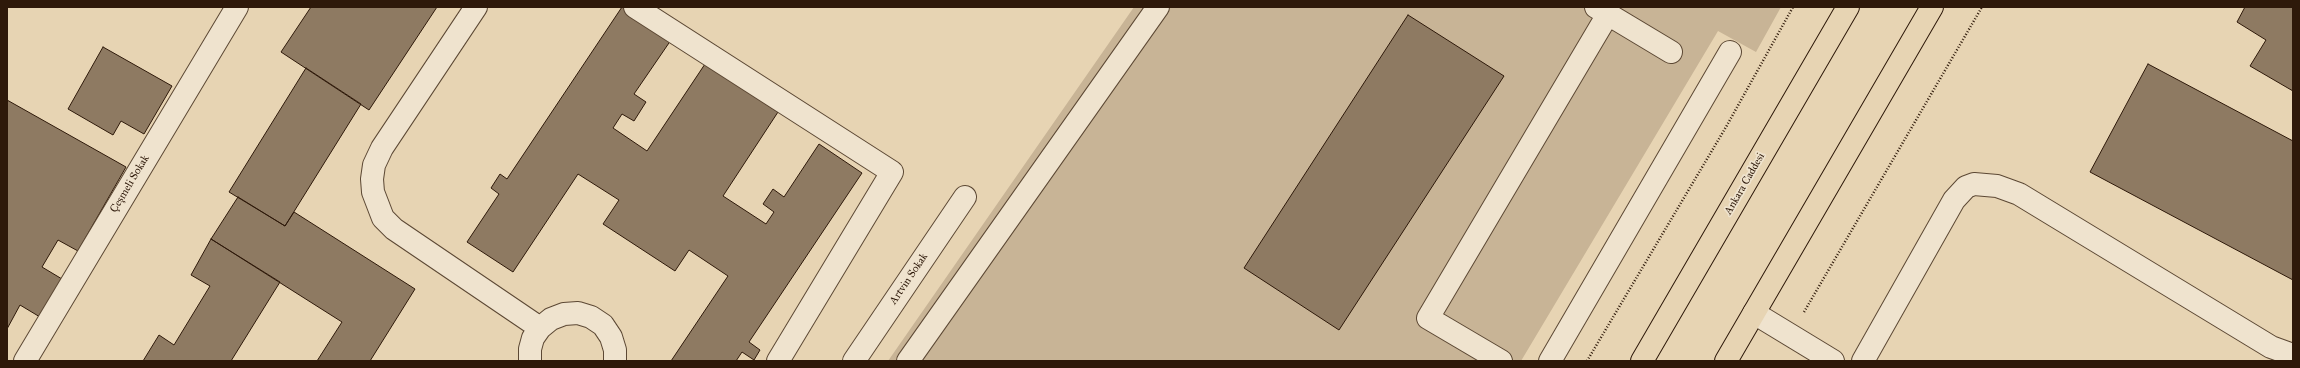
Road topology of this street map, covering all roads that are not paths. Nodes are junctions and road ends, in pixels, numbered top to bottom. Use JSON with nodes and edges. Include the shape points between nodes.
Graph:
{"nodes":[{"id":1,"x":237,"y":7,"type":"edge"},
{"id":2,"x":476,"y":7,"type":"edge"},
{"id":3,"x":635,"y":7,"type":"edge"},
{"id":4,"x":1158,"y":7,"type":"edge"},
{"id":5,"x":1848,"y":7,"type":"edge"},
{"id":6,"x":1932,"y":7,"type":"edge"},
{"id":7,"x":1602,"y":11,"type":"edge"},
{"id":8,"x":1671,"y":52,"type":"dead end"},
{"id":9,"x":1730,"y":52,"type":"dead end"},
{"id":10,"x":965,"y":197,"type":"dead end"},
{"id":11,"x":1754,"y":313,"type":"junction"},
{"id":12,"x":540,"y":328,"type":"junction"},
{"id":13,"x":2293,"y":355,"type":"edge"},
{"id":14,"x":25,"y":361,"type":"edge"},
{"id":15,"x":530,"y":361,"type":"edge"},
{"id":16,"x":615,"y":361,"type":"edge"},
{"id":17,"x":778,"y":361,"type":"edge"},
{"id":18,"x":854,"y":361,"type":"edge"},
{"id":19,"x":908,"y":361,"type":"edge"},
{"id":20,"x":1501,"y":361,"type":"edge"},
{"id":21,"x":1550,"y":361,"type":"edge"},
{"id":22,"x":1642,"y":361,"type":"edge"},
{"id":23,"x":1726,"y":361,"type":"edge"},
{"id":24,"x":1833,"y":361,"type":"edge"},
{"id":25,"x":1863,"y":361,"type":"edge"}],
"edges":[{"from":1,"to":14,"type":"street","name":"Çeşmeli Sokak"},
{"from":2,"to":12,"type":"street","via":[[382,148],[374,165],[373,192],[383,218],[394,229]]},
{"from":3,"to":17,"type":"street","via":[[892,172]]},
{"from":4,"to":19,"type":"street"},
{"from":5,"to":22,"type":"main road","name":"Ankara Caddesi"},
{"from":6,"to":11,"type":"main road"},
{"from":7,"to":8,"type":"street"},
{"from":7,"to":20,"type":"street","via":[[1428,318]]},
{"from":9,"to":21,"type":"street"},
{"from":10,"to":18,"type":"street","name":"Artvin Sokak"},
{"from":11,"to":23,"type":"main road"},
{"from":11,"to":24,"type":"street"},
{"from":12,"to":15,"type":"street","via":[[532,343]]},
{"from":12,"to":16,"type":"street","via":[[551,319],[564,314],[578,313],[591,317],[603,325],[611,337]]},
{"from":13,"to":25,"type":"street","via":[[2271,347],[2019,194],[1997,186],[1974,184],[1966,187],[1954,200]]}]}
